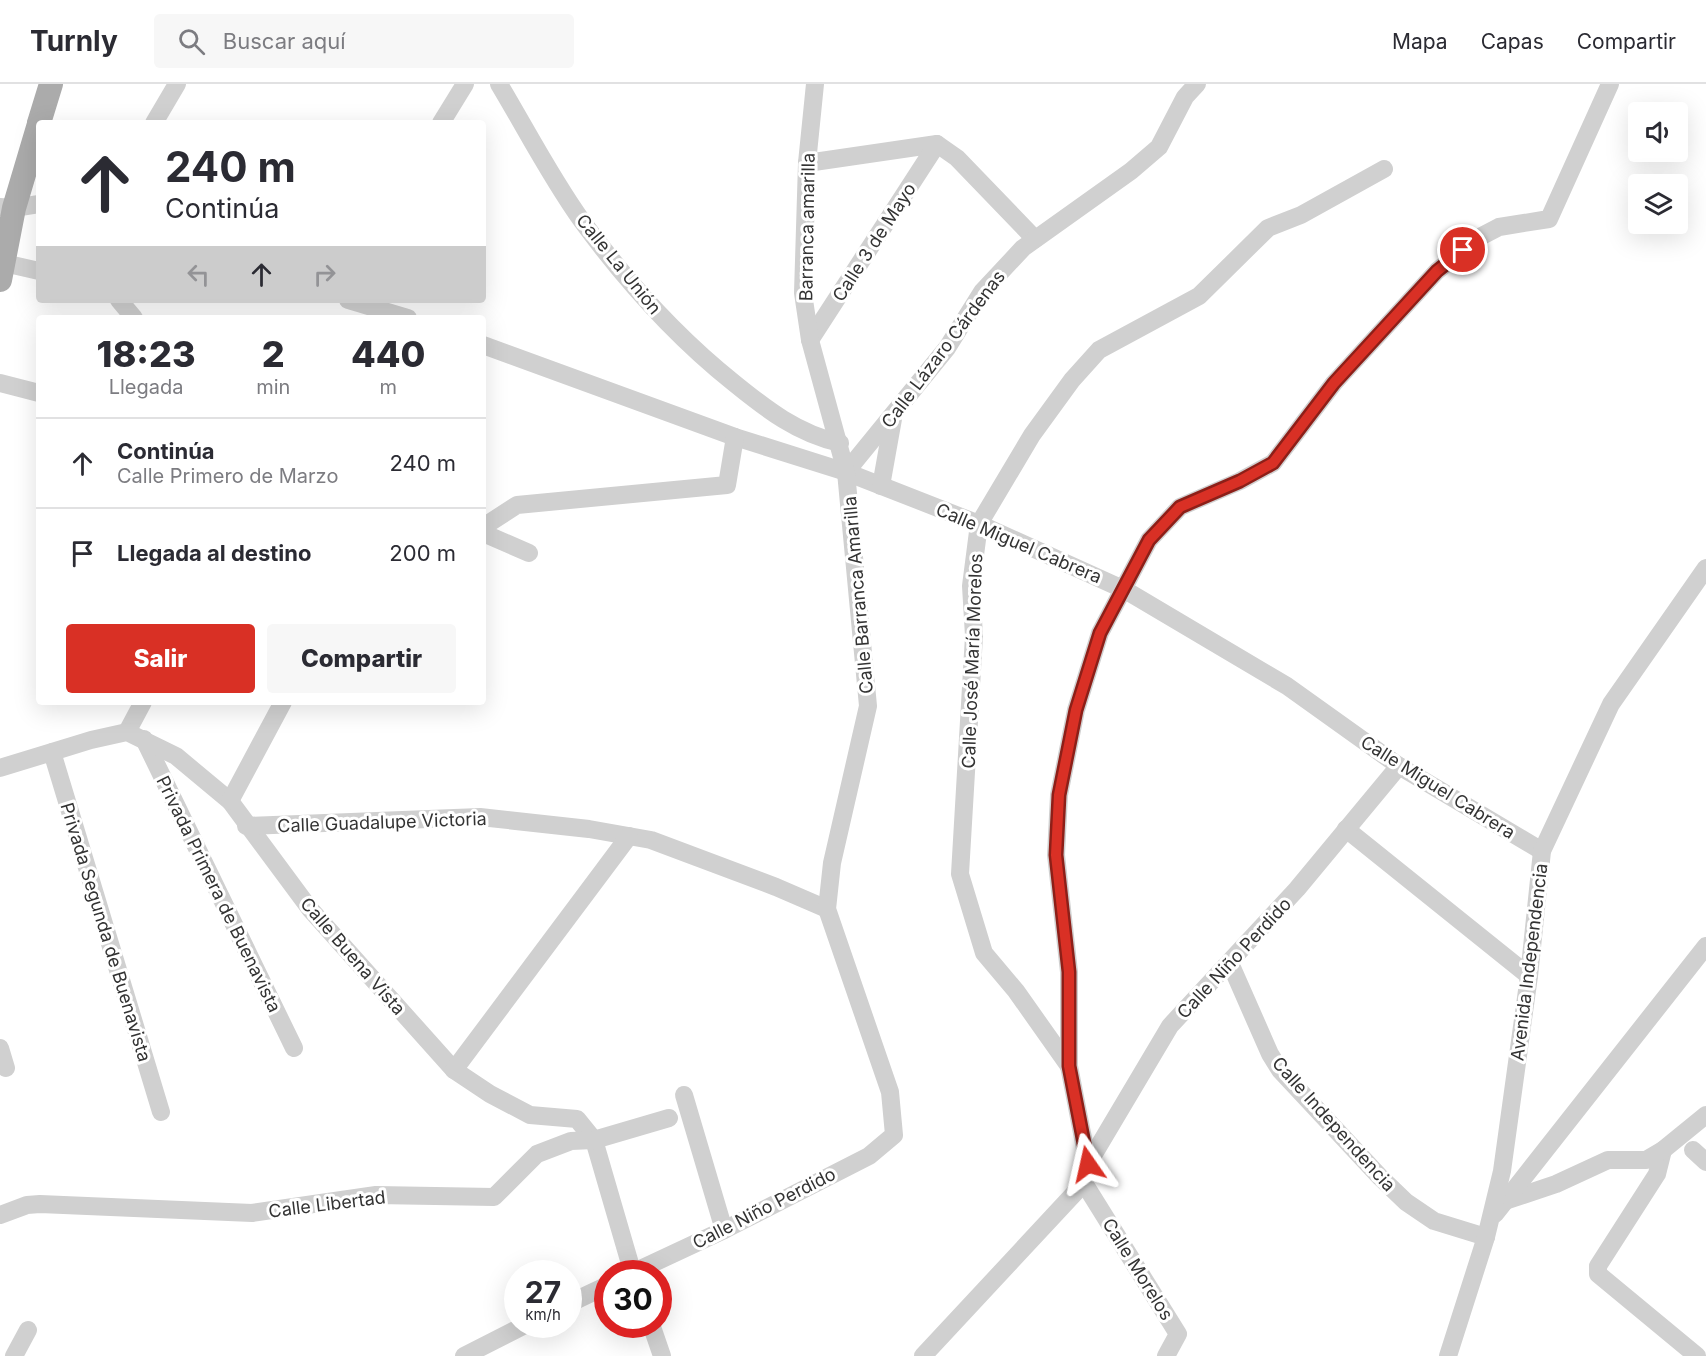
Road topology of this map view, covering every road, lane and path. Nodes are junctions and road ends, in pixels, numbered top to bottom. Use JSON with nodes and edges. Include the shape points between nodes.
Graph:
{"nodes":[{"id":1,"x":51,"y":84,"type":"edge"},
{"id":2,"x":177,"y":84,"type":"edge"},
{"id":3,"x":465,"y":84,"type":"edge"},
{"id":4,"x":499,"y":84,"type":"edge"},
{"id":5,"x":815,"y":84,"type":"edge"},
{"id":6,"x":1197,"y":84,"type":"edge"},
{"id":7,"x":1611,"y":84,"type":"edge"},
{"id":8,"x":40,"y":120,"type":"edge"},
{"id":9,"x":156,"y":120,"type":"edge"},
{"id":10,"x":443,"y":120,"type":"edge"},
{"id":11,"x":36,"y":131,"type":"edge"},
{"id":12,"x":937,"y":144,"type":"junction"},
{"id":13,"x":807,"y":163,"type":"junction"},
{"id":14,"x":1384,"y":169,"type":"dead end"},
{"id":15,"x":36,"y":204,"type":"edge"},
{"id":16,"x":7,"y":208,"type":"edge"},
{"id":17,"x":1035,"y":239,"type":"junction"},
{"id":18,"x":2,"y":271,"type":"edge"},
{"id":19,"x":36,"y":271,"type":"edge"},
{"id":20,"x":122,"y":303,"type":"edge"},
{"id":21,"x":355,"y":303,"type":"edge"},
{"id":22,"x":378,"y":313,"type":"edge"},
{"id":23,"x":132,"y":315,"type":"edge"},
{"id":24,"x":810,"y":340,"type":"junction"},
{"id":25,"x":486,"y":346,"type":"edge"},
{"id":26,"x":0,"y":382,"type":"edge"},
{"id":27,"x":36,"y":392,"type":"edge"},
{"id":28,"x":894,"y":417,"type":"junction"},
{"id":29,"x":735,"y":437,"type":"junction"},
{"id":30,"x":840,"y":443,"type":"junction"},
{"id":31,"x":846,"y":472,"type":"junction"},
{"id":32,"x":881,"y":486,"type":"junction"},
{"id":33,"x":979,"y":524,"type":"junction"},
{"id":34,"x":486,"y":525,"type":"edge"},
{"id":35,"x":486,"y":535,"type":"edge"},
{"id":36,"x":529,"y":553,"type":"dead end"},
{"id":37,"x":1706,"y":568,"type":"edge"},
{"id":38,"x":1125,"y":590,"type":"junction"},
{"id":39,"x":142,"y":705,"type":"edge"},
{"id":40,"x":281,"y":705,"type":"edge"},
{"id":41,"x":136,"y":736,"type":"junction"},
{"id":42,"x":52,"y":752,"type":"junction"},
{"id":43,"x":1399,"y":766,"type":"junction"},
{"id":44,"x":0,"y":768,"type":"edge"},
{"id":45,"x":230,"y":801,"type":"junction"},
{"id":46,"x":246,"y":826,"type":"junction"},
{"id":47,"x":1346,"y":829,"type":"junction"},
{"id":48,"x":629,"y":836,"type":"junction"},
{"id":49,"x":1542,"y":851,"type":"junction"},
{"id":50,"x":827,"y":909,"type":"junction"},
{"id":51,"x":1706,"y":945,"type":"edge"},
{"id":52,"x":1230,"y":963,"type":"junction"},
{"id":53,"x":1529,"y":976,"type":"junction"},
{"id":54,"x":0,"y":1048,"type":"edge"},
{"id":55,"x":294,"y":1048,"type":"dead end"},
{"id":56,"x":1069,"y":1066,"type":"junction"},
{"id":57,"x":6,"y":1068,"type":"dead end"},
{"id":58,"x":454,"y":1070,"type":"junction"},
{"id":59,"x":684,"y":1095,"type":"dead end"},
{"id":60,"x":161,"y":1112,"type":"dead end"},
{"id":61,"x":1706,"y":1114,"type":"edge"},
{"id":62,"x":669,"y":1118,"type":"dead end"},
{"id":63,"x":894,"y":1135,"type":"joint"},
{"id":64,"x":594,"y":1140,"type":"junction"},
{"id":65,"x":1664,"y":1150,"type":"junction"},
{"id":66,"x":1088,"y":1164,"type":"junction"},
{"id":67,"x":1084,"y":1183,"type":"junction"},
{"id":68,"x":1505,"y":1201,"type":"junction"},
{"id":69,"x":0,"y":1215,"type":"edge"},
{"id":70,"x":1488,"y":1228,"type":"junction"},
{"id":71,"x":724,"y":1230,"type":"junction"},
{"id":72,"x":628,"y":1260,"type":"edge"},
{"id":73,"x":660,"y":1260,"type":"edge"},
{"id":74,"x":28,"y":1330,"type":"dead end"},
{"id":75,"x":504,"y":1336,"type":"edge"},
{"id":76,"x":656,"y":1338,"type":"edge"},
{"id":77,"x":14,"y":1356,"type":"edge"},
{"id":78,"x":464,"y":1356,"type":"edge"},
{"id":79,"x":662,"y":1356,"type":"edge"},
{"id":80,"x":923,"y":1356,"type":"edge"},
{"id":81,"x":1166,"y":1356,"type":"edge"},
{"id":82,"x":1448,"y":1356,"type":"edge"},
{"id":83,"x":1697,"y":1356,"type":"edge"}],
"edges":[{"from":1,"to":8,"type":"main road"},
{"from":2,"to":9,"type":"street"},
{"from":3,"to":10,"type":"street"},
{"from":4,"to":30,"type":"street","name":"Calle La Unión","via":[[580,219],[638,294],[706,361],[771,413],[820,439]]},
{"from":5,"to":13,"type":"street","name":"Barranca amarilla"},
{"from":6,"to":17,"type":"street","name":"Calle Lázaro Cárdenas","via":[[1185,97],[1159,147]]},
{"from":7,"to":38,"type":"street","via":[[1549,219],[1499,227],[1476,239],[1437,271],[1334,383],[1273,463],[1180,507],[1149,540]]},
{"from":11,"to":16,"type":"main road"},
{"from":12,"to":13,"type":"street"},
{"from":12,"to":17,"type":"street","via":[[957,158]]},
{"from":12,"to":24,"type":"street","name":"Calle 3 de Mayo"},
{"from":13,"to":24,"type":"street","name":"Barranca amarilla","via":[[803,293]]},
{"from":14,"to":33,"type":"street","name":"Calle José María Morelos","via":[[1268,228],[1198,296],[1099,350],[1032,435]]},
{"from":15,"to":16,"type":"street"},
{"from":16,"to":18,"type":"main road"},
{"from":17,"to":28,"type":"street","name":"Calle Lázaro Cárdenas","via":[[982,292],[947,348]]},
{"from":18,"to":19,"type":"street"},
{"from":20,"to":23,"type":"street"},
{"from":21,"to":22,"type":"street"},
{"from":24,"to":30,"type":"street","name":"Barranca amarilla"},
{"from":25,"to":29,"type":"street","name":"Calle Miguel Cabrera"},
{"from":26,"to":27,"type":"street"},
{"from":28,"to":31,"type":"street","name":"Calle Lázaro Cárdenas"},
{"from":28,"to":32,"type":"street"},
{"from":29,"to":31,"type":"street","name":"Calle Miguel Cabrera"},
{"from":29,"to":34,"type":"street","via":[[727,485],[517,505]]},
{"from":30,"to":31,"type":"street","name":"Barranca amarilla"},
{"from":31,"to":32,"type":"street","name":"Calle Miguel Cabrera"},
{"from":31,"to":50,"type":"street","name":"Calle Barranca Amarilla","via":[[868,706],[832,863]]},
{"from":32,"to":33,"type":"street","name":"Calle Miguel Cabrera"},
{"from":33,"to":38,"type":"street","name":"Calle Miguel Cabrera"},
{"from":33,"to":56,"type":"street","name":"Calle José María Morelos","via":[[971,586],[974,636],[960,874],[984,953]]},
{"from":35,"to":36,"type":"street"},
{"from":37,"to":49,"type":"street","name":"Avenida Independencia","via":[[1611,704]]},
{"from":38,"to":43,"type":"street","name":"Calle Miguel Cabrera","via":[[1287,686]]},
{"from":38,"to":56,"type":"street","via":[[1100,633],[1076,710],[1059,795],[1056,855],[1069,972]]},
{"from":39,"to":41,"type":"street"},
{"from":40,"to":45,"type":"street"},
{"from":41,"to":42,"type":"street"},
{"from":41,"to":45,"type":"street","name":"Calle Buena Vista","via":[[176,756]]},
{"from":41,"to":55,"type":"street","name":"Privada Primera de Buenavista"},
{"from":42,"to":44,"type":"street"},
{"from":42,"to":60,"type":"street","name":"Privada Segunda de Buenavista"},
{"from":43,"to":47,"type":"street","name":"Calle Niño Perdido"},
{"from":43,"to":49,"type":"street","name":"Calle Miguel Cabrera"},
{"from":45,"to":46,"type":"street","name":"Calle Buena Vista"},
{"from":46,"to":48,"type":"street","name":"Calle Guadalupe Victoria","via":[[480,817]]},
{"from":46,"to":58,"type":"street","name":"Calle Buena Vista","via":[[310,909]]},
{"from":47,"to":52,"type":"street","name":"Calle Niño Perdido"},
{"from":47,"to":53,"type":"street"},
{"from":48,"to":50,"type":"street","name":"Calle Guadalupe Victoria","via":[[651,840]]},
{"from":48,"to":58,"type":"street"},
{"from":49,"to":53,"type":"street","name":"Avenida Independencia"},
{"from":50,"to":63,"type":"street","name":"Calle Barranca Amarilla","via":[[890,1092]]},
{"from":51,"to":68,"type":"street"},
{"from":52,"to":66,"type":"street","name":"Calle Niño Perdido","via":[[1170,1026]]},
{"from":52,"to":70,"type":"street","name":"Calle Independencia","via":[[1280,1070],[1380,1178],[1434,1221]]},
{"from":53,"to":70,"type":"street","name":"Avenida Independencia","via":[[1502,1171]]},
{"from":54,"to":57,"type":"street"},
{"from":56,"to":66,"type":"street"},
{"from":58,"to":64,"type":"street","name":"Calle Buena Vista","via":[[530,1115],[577,1119]]},
{"from":59,"to":71,"type":"street"},
{"from":61,"to":65,"type":"street"},
{"from":62,"to":64,"type":"street","name":"Calle Libertad"},
{"from":63,"to":71,"type":"street","name":"Calle Niño Perdido","via":[[869,1156]]},
{"from":64,"to":69,"type":"street","name":"Calle Libertad","via":[[571,1141],[537,1154],[494,1197],[376,1195],[252,1214],[40,1204]]},
{"from":64,"to":72,"type":"street","name":"Calle Buena Vista"},
{"from":65,"to":68,"type":"street","via":[[1646,1160],[1608,1160],[1556,1184]]},
{"from":65,"to":83,"type":"street","via":[[1657,1174],[1598,1266],[1598,1274]]},
{"from":66,"to":67,"type":"street"},
{"from":67,"to":80,"type":"street"},
{"from":67,"to":81,"type":"street","name":"Calle Morelos","via":[[1178,1334]]},
{"from":68,"to":70,"type":"street"},
{"from":70,"to":82,"type":"street","name":"Avenida Independencia"},
{"from":71,"to":73,"type":"street","name":"Calle Niño Perdido"},
{"from":74,"to":77,"type":"street"},
{"from":75,"to":78,"type":"street"},
{"from":76,"to":79,"type":"street"}]}
